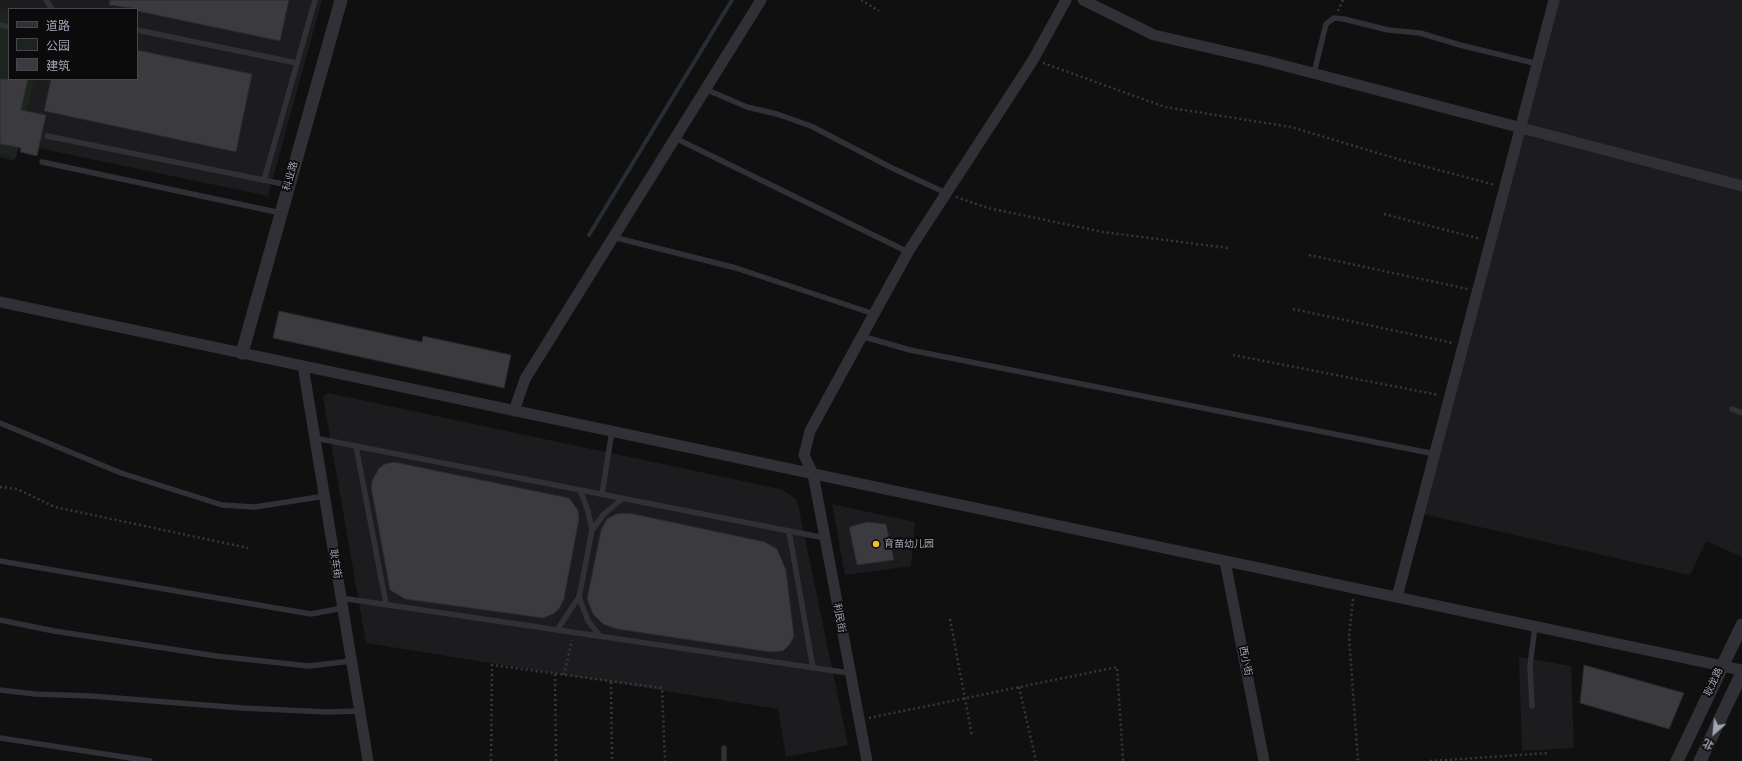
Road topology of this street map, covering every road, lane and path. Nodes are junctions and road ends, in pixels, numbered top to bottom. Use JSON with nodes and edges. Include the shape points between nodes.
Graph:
{"nodes":[{"id":1,"x":46,"y":0,"type":"edge"},
{"id":2,"x":315,"y":0,"type":"edge"},
{"id":3,"x":341,"y":0,"type":"edge"},
{"id":4,"x":761,"y":0,"type":"edge"},
{"id":5,"x":861,"y":0,"type":"edge"},
{"id":6,"x":1066,"y":0,"type":"edge"},
{"id":7,"x":1083,"y":0,"type":"edge"},
{"id":8,"x":1554,"y":0,"type":"edge"},
{"id":9,"x":50,"y":8,"type":"edge"},
{"id":10,"x":879,"y":11,"type":"dead end"},
{"id":11,"x":138,"y":30,"type":"edge"},
{"id":12,"x":1033,"y":60,"type":"junction"},
{"id":13,"x":297,"y":63,"type":"junction"},
{"id":14,"x":1538,"y":64,"type":"junction"},
{"id":15,"x":1314,"y":73,"type":"junction"},
{"id":16,"x":705,"y":89,"type":"junction"},
{"id":17,"x":1521,"y":128,"type":"junction"},
{"id":18,"x":46,"y":136,"type":"dead end"},
{"id":19,"x":675,"y":138,"type":"junction"},
{"id":20,"x":42,"y":162,"type":"dead end"},
{"id":21,"x":264,"y":180,"type":"junction"},
{"id":22,"x":289,"y":185,"type":"junction"},
{"id":23,"x":1742,"y":186,"type":"edge"},
{"id":24,"x":1505,"y":188,"type":"junction"},
{"id":25,"x":946,"y":193,"type":"junction"},
{"id":26,"x":281,"y":213,"type":"junction"},
{"id":27,"x":1384,"y":214,"type":"dead end"},
{"id":28,"x":613,"y":238,"type":"junction"},
{"id":29,"x":1491,"y":242,"type":"junction"},
{"id":30,"x":1228,"y":248,"type":"dead end"},
{"id":31,"x":908,"y":252,"type":"junction"},
{"id":32,"x":1308,"y":255,"type":"dead end"},
{"id":33,"x":1478,"y":291,"type":"junction"},
{"id":34,"x":0,"y":302,"type":"edge"},
{"id":35,"x":1293,"y":309,"type":"dead end"},
{"id":36,"x":874,"y":314,"type":"junction"},
{"id":37,"x":861,"y":336,"type":"junction"},
{"id":38,"x":1464,"y":345,"type":"junction"},
{"id":39,"x":242,"y":353,"type":"junction"},
{"id":40,"x":1233,"y":355,"type":"dead end"},
{"id":41,"x":303,"y":366,"type":"junction"},
{"id":42,"x":1450,"y":397,"type":"junction"},
{"id":43,"x":1732,"y":409,"type":"dead end"},
{"id":44,"x":514,"y":410,"type":"junction"},
{"id":45,"x":1742,"y":413,"type":"edge"},
{"id":46,"x":0,"y":423,"type":"edge"},
{"id":47,"x":612,"y":431,"type":"junction"},
{"id":48,"x":315,"y":438,"type":"junction"},
{"id":49,"x":356,"y":446,"type":"junction"},
{"id":50,"x":1435,"y":454,"type":"junction"},
{"id":51,"x":813,"y":474,"type":"junction"},
{"id":52,"x":0,"y":487,"type":"edge"},
{"id":53,"x":580,"y":490,"type":"junction"},
{"id":54,"x":602,"y":494,"type":"junction"},
{"id":55,"x":325,"y":496,"type":"junction"},
{"id":56,"x":622,"y":498,"type":"junction"},
{"id":57,"x":592,"y":530,"type":"junction"},
{"id":58,"x":789,"y":531,"type":"junction"},
{"id":59,"x":825,"y":538,"type":"junction"},
{"id":60,"x":248,"y":548,"type":"dead end"},
{"id":61,"x":0,"y":561,"type":"edge"},
{"id":62,"x":1225,"y":561,"type":"junction"},
{"id":63,"x":1354,"y":588,"type":"junction"},
{"id":64,"x":578,"y":598,"type":"junction"},
{"id":65,"x":1397,"y":598,"type":"junction"},
{"id":66,"x":342,"y":603,"type":"junction"},
{"id":67,"x":386,"y":604,"type":"junction"},
{"id":68,"x":950,"y":619,"type":"dead end"},
{"id":69,"x":0,"y":620,"type":"edge"},
{"id":70,"x":1742,"y":625,"type":"edge"},
{"id":71,"x":1535,"y":627,"type":"junction"},
{"id":72,"x":557,"y":630,"type":"junction"},
{"id":73,"x":573,"y":632,"type":"junction"},
{"id":74,"x":600,"y":636,"type":"junction"},
{"id":75,"x":351,"y":661,"type":"junction"},
{"id":76,"x":1722,"y":666,"type":"junction"},
{"id":77,"x":812,"y":668,"type":"junction"},
{"id":78,"x":1742,"y":672,"type":"edge"},
{"id":79,"x":849,"y":673,"type":"junction"},
{"id":80,"x":555,"y":674,"type":"junction"},
{"id":81,"x":564,"y":675,"type":"junction"},
{"id":82,"x":611,"y":681,"type":"junction"},
{"id":83,"x":1020,"y":687,"type":"junction"},
{"id":84,"x":0,"y":690,"type":"edge"},
{"id":85,"x":964,"y":698,"type":"junction"},
{"id":86,"x":1532,"y":706,"type":"dead end"},
{"id":87,"x":359,"y":711,"type":"junction"},
{"id":88,"x":859,"y":720,"type":"junction"},
{"id":89,"x":972,"y":736,"type":"dead end"},
{"id":90,"x":0,"y":738,"type":"edge"},
{"id":91,"x":724,"y":748,"type":"dead end"},
{"id":92,"x":1550,"y":753,"type":"dead end"},
{"id":93,"x":150,"y":761,"type":"edge"},
{"id":94,"x":368,"y":761,"type":"edge"},
{"id":95,"x":491,"y":761,"type":"edge"},
{"id":96,"x":556,"y":761,"type":"edge"},
{"id":97,"x":612,"y":761,"type":"edge"},
{"id":98,"x":665,"y":761,"type":"edge"},
{"id":99,"x":724,"y":761,"type":"edge"},
{"id":100,"x":867,"y":761,"type":"edge"},
{"id":101,"x":1036,"y":761,"type":"edge"},
{"id":102,"x":1124,"y":761,"type":"edge"},
{"id":103,"x":1264,"y":761,"type":"edge"},
{"id":104,"x":1358,"y":761,"type":"edge"},
{"id":105,"x":1430,"y":761,"type":"edge"},
{"id":106,"x":1677,"y":761,"type":"edge"},
{"id":107,"x":1700,"y":761,"type":"edge"}],
"edges":[{"from":1,"to":9,"type":"lane"},
{"from":2,"to":13,"type":"lane"},
{"from":3,"to":22,"type":"street","name":"科业路"},
{"from":4,"to":16,"type":"street"},
{"from":5,"to":10,"type":"path"},
{"from":6,"to":12,"type":"street","name":"利民街"},
{"from":7,"to":15,"type":"street","via":[[1154,35]]},
{"from":8,"to":14,"type":"street"},
{"from":11,"to":13,"type":"lane"},
{"from":12,"to":24,"type":"path","via":[[1166,107],[1291,127]]},
{"from":12,"to":25,"type":"street","name":"利民街"},
{"from":13,"to":21,"type":"lane"},
{"from":14,"to":15,"type":"lane","via":[[1420,33],[1388,30],[1334,18],[1326,24]]},
{"from":14,"to":17,"type":"street"},
{"from":15,"to":17,"type":"street"},
{"from":16,"to":19,"type":"street"},
{"from":16,"to":25,"type":"lane","via":[[746,107],[811,126]]},
{"from":17,"to":23,"type":"street"},
{"from":17,"to":24,"type":"street"},
{"from":18,"to":21,"type":"lane"},
{"from":19,"to":28,"type":"street"},
{"from":19,"to":31,"type":"lane"},
{"from":20,"to":26,"type":"lane"},
{"from":21,"to":22,"type":"lane"},
{"from":22,"to":26,"type":"street","name":"科业路"},
{"from":24,"to":29,"type":"street"},
{"from":25,"to":30,"type":"path","via":[[988,208],[1103,232]]},
{"from":25,"to":31,"type":"street","name":"利民街"},
{"from":26,"to":39,"type":"street","name":"科业路"},
{"from":27,"to":29,"type":"path"},
{"from":28,"to":36,"type":"lane","via":[[736,268]]},
{"from":28,"to":44,"type":"street","via":[[525,379]]},
{"from":29,"to":33,"type":"street"},
{"from":31,"to":36,"type":"street","name":"利民街"},
{"from":32,"to":33,"type":"path"},
{"from":33,"to":38,"type":"street"},
{"from":34,"to":39,"type":"street"},
{"from":35,"to":38,"type":"path"},
{"from":36,"to":37,"type":"street","name":"利民街"},
{"from":37,"to":50,"type":"lane","via":[[918,352]]},
{"from":37,"to":51,"type":"street","name":"利民街","via":[[810,431],[804,455]]},
{"from":38,"to":42,"type":"street"},
{"from":39,"to":41,"type":"street"},
{"from":40,"to":42,"type":"path"},
{"from":41,"to":44,"type":"street"},
{"from":41,"to":48,"type":"street","name":"耿车街"},
{"from":42,"to":50,"type":"street"},
{"from":43,"to":45,"type":"lane"},
{"from":44,"to":47,"type":"street"},
{"from":46,"to":55,"type":"lane","via":[[121,474],[222,504],[255,507]]},
{"from":47,"to":51,"type":"street"},
{"from":47,"to":54,"type":"lane"},
{"from":48,"to":49,"type":"lane"},
{"from":48,"to":55,"type":"street","name":"耿车街"},
{"from":49,"to":53,"type":"lane"},
{"from":49,"to":67,"type":"lane"},
{"from":50,"to":65,"type":"street"},
{"from":51,"to":59,"type":"street","name":"利民街"},
{"from":51,"to":62,"type":"street"},
{"from":52,"to":60,"type":"path","via":[[17,489],[55,508]]},
{"from":53,"to":54,"type":"lane"},
{"from":53,"to":57,"type":"lane"},
{"from":54,"to":56,"type":"lane"},
{"from":55,"to":66,"type":"street","name":"耿车街"},
{"from":56,"to":57,"type":"lane","via":[[604,514]]},
{"from":56,"to":58,"type":"lane"},
{"from":57,"to":64,"type":"lane"},
{"from":58,"to":59,"type":"lane"},
{"from":58,"to":77,"type":"lane"},
{"from":59,"to":79,"type":"street","name":"利民街"},
{"from":61,"to":66,"type":"lane","via":[[311,614]]},
{"from":62,"to":63,"type":"street"},
{"from":62,"to":103,"type":"street","name":"西小街"},
{"from":63,"to":65,"type":"street"},
{"from":63,"to":104,"type":"path","via":[[1349,636]]},
{"from":64,"to":72,"type":"lane"},
{"from":64,"to":74,"type":"lane","via":[[588,621]]},
{"from":65,"to":71,"type":"street"},
{"from":66,"to":67,"type":"lane"},
{"from":66,"to":75,"type":"street","name":"耿车街"},
{"from":67,"to":72,"type":"lane"},
{"from":68,"to":85,"type":"path"},
{"from":69,"to":75,"type":"lane","via":[[216,656],[309,666]]},
{"from":70,"to":76,"type":"street","name":"耿龙路"},
{"from":71,"to":76,"type":"street"},
{"from":71,"to":86,"type":"lane","via":[[1530,665]]},
{"from":72,"to":73,"type":"lane"},
{"from":73,"to":74,"type":"lane"},
{"from":73,"to":81,"type":"path"},
{"from":74,"to":77,"type":"lane"},
{"from":75,"to":87,"type":"street","name":"耿车街"},
{"from":76,"to":78,"type":"street"},
{"from":76,"to":106,"type":"street","name":"耿龙路"},
{"from":77,"to":79,"type":"lane"},
{"from":78,"to":107,"type":"street"},
{"from":79,"to":88,"type":"street","name":"利民街"},
{"from":80,"to":81,"type":"path"},
{"from":80,"to":95,"type":"path","via":[[492,665]]},
{"from":80,"to":96,"type":"path"},
{"from":81,"to":82,"type":"path"},
{"from":82,"to":97,"type":"path"},
{"from":82,"to":98,"type":"path","via":[[662,688]]},
{"from":83,"to":85,"type":"path"},
{"from":83,"to":101,"type":"path"},
{"from":83,"to":102,"type":"path","via":[[1117,667]]},
{"from":84,"to":87,"type":"lane","via":[[242,708]]},
{"from":85,"to":88,"type":"path"},
{"from":85,"to":89,"type":"path"},
{"from":87,"to":94,"type":"street","name":"耿车街"},
{"from":88,"to":100,"type":"street","name":"利民街"},
{"from":90,"to":93,"type":"lane"},
{"from":91,"to":99,"type":"lane"},
{"from":92,"to":105,"type":"path"}]}
